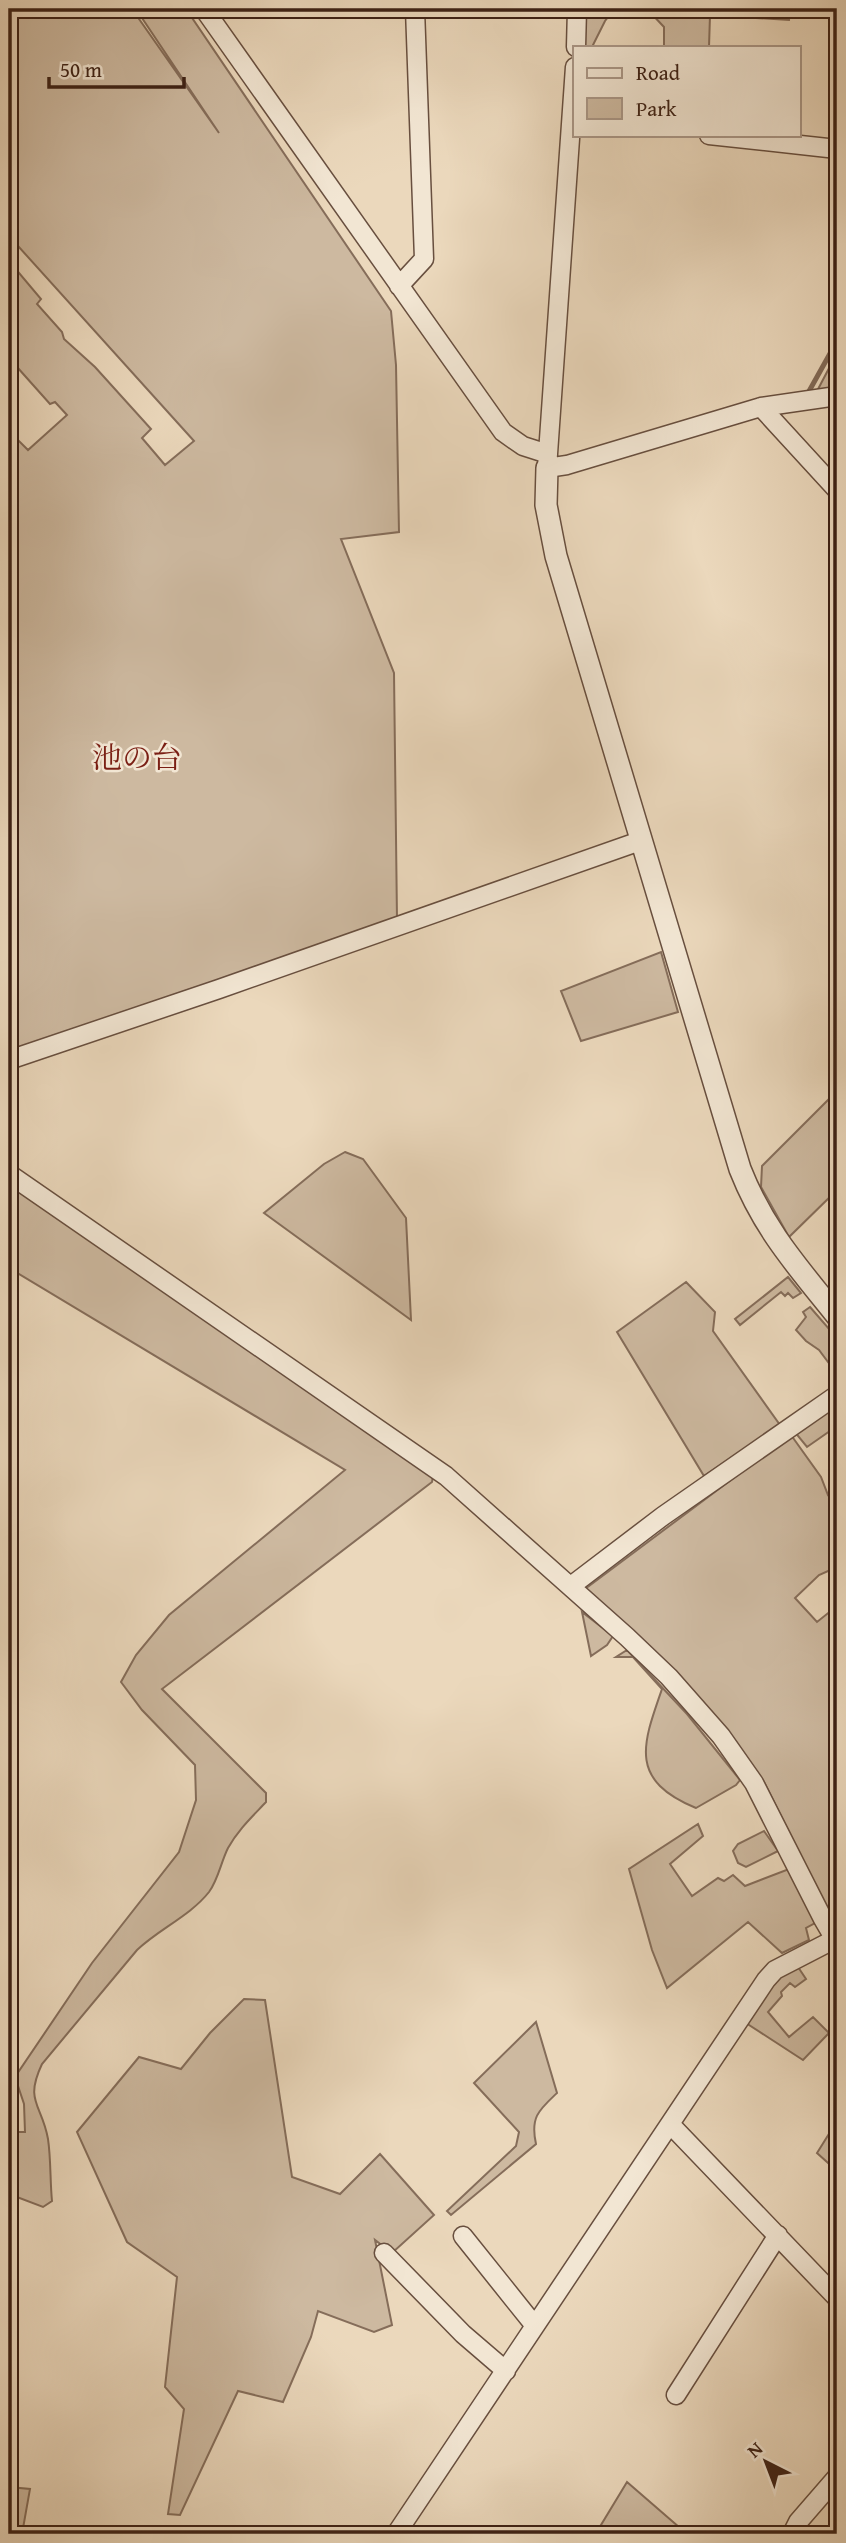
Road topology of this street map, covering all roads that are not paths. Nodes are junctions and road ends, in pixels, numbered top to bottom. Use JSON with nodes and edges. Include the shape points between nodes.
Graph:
{"nodes":[{"id":1,"x":204,"y":9,"type":"edge"},
{"id":2,"x":415,"y":9,"type":"edge"},
{"id":3,"x":577,"y":9,"type":"edge"},
{"id":4,"x":576,"y":46,"type":"edge"},
{"id":5,"x":573,"y":132,"type":"edge"},
{"id":6,"x":718,"y":136,"type":"edge"},
{"id":7,"x":837,"y":149,"type":"edge"},
{"id":8,"x":399,"y":286,"type":"junction"},
{"id":9,"x":837,"y":396,"type":"edge"},
{"id":10,"x":761,"y":407,"type":"junction"},
{"id":11,"x":548,"y":461,"type":"junction"},
{"id":12,"x":837,"y":490,"type":"edge"},
{"id":13,"x":640,"y":841,"type":"junction"},
{"id":14,"x":9,"y":1060,"type":"edge"},
{"id":15,"x":9,"y":1174,"type":"edge"},
{"id":16,"x":837,"y":1317,"type":"edge"},
{"id":17,"x":837,"y":1395,"type":"edge"},
{"id":18,"x":571,"y":1586,"type":"junction"},
{"id":19,"x":836,"y":1940,"type":"edge"},
{"id":20,"x":670,"y":2124,"type":"junction"},
{"id":21,"x":778,"y":2235,"type":"junction"},
{"id":22,"x":463,"y":2236,"type":"dead end"},
{"id":23,"x":384,"y":2253,"type":"dead end"},
{"id":24,"x":837,"y":2298,"type":"edge"},
{"id":25,"x":535,"y":2326,"type":"junction"},
{"id":26,"x":506,"y":2371,"type":"junction"},
{"id":27,"x":676,"y":2395,"type":"dead end"},
{"id":28,"x":837,"y":2477,"type":"edge"},
{"id":29,"x":396,"y":2534,"type":"edge"},
{"id":30,"x":792,"y":2534,"type":"edge"}],
"edges":[{"from":1,"to":8,"type":"street"},
{"from":2,"to":8,"type":"street","via":[[424,259]]},
{"from":3,"to":4,"type":"street"},
{"from":5,"to":11,"type":"street"},
{"from":6,"to":7,"type":"street"},
{"from":8,"to":11,"type":"street","via":[[503,432]]},
{"from":9,"to":10,"type":"street"},
{"from":10,"to":11,"type":"street","via":[[568,465]]},
{"from":10,"to":12,"type":"street"},
{"from":11,"to":13,"type":"street","via":[[546,505],[556,556]]},
{"from":13,"to":14,"type":"street"},
{"from":13,"to":16,"type":"street","via":[[753,1202],[782,1249]]},
{"from":15,"to":18,"type":"street","via":[[435,1468]]},
{"from":17,"to":18,"type":"street"},
{"from":18,"to":19,"type":"street","via":[[669,1677],[721,1736],[754,1783]]},
{"from":19,"to":20,"type":"street","via":[[775,1970]]},
{"from":20,"to":21,"type":"street"},
{"from":20,"to":25,"type":"street"},
{"from":21,"to":24,"type":"street"},
{"from":21,"to":27,"type":"street"},
{"from":22,"to":25,"type":"street"},
{"from":23,"to":26,"type":"street"},
{"from":25,"to":26,"type":"street"},
{"from":26,"to":29,"type":"street"},
{"from":28,"to":30,"type":"street"}]}
